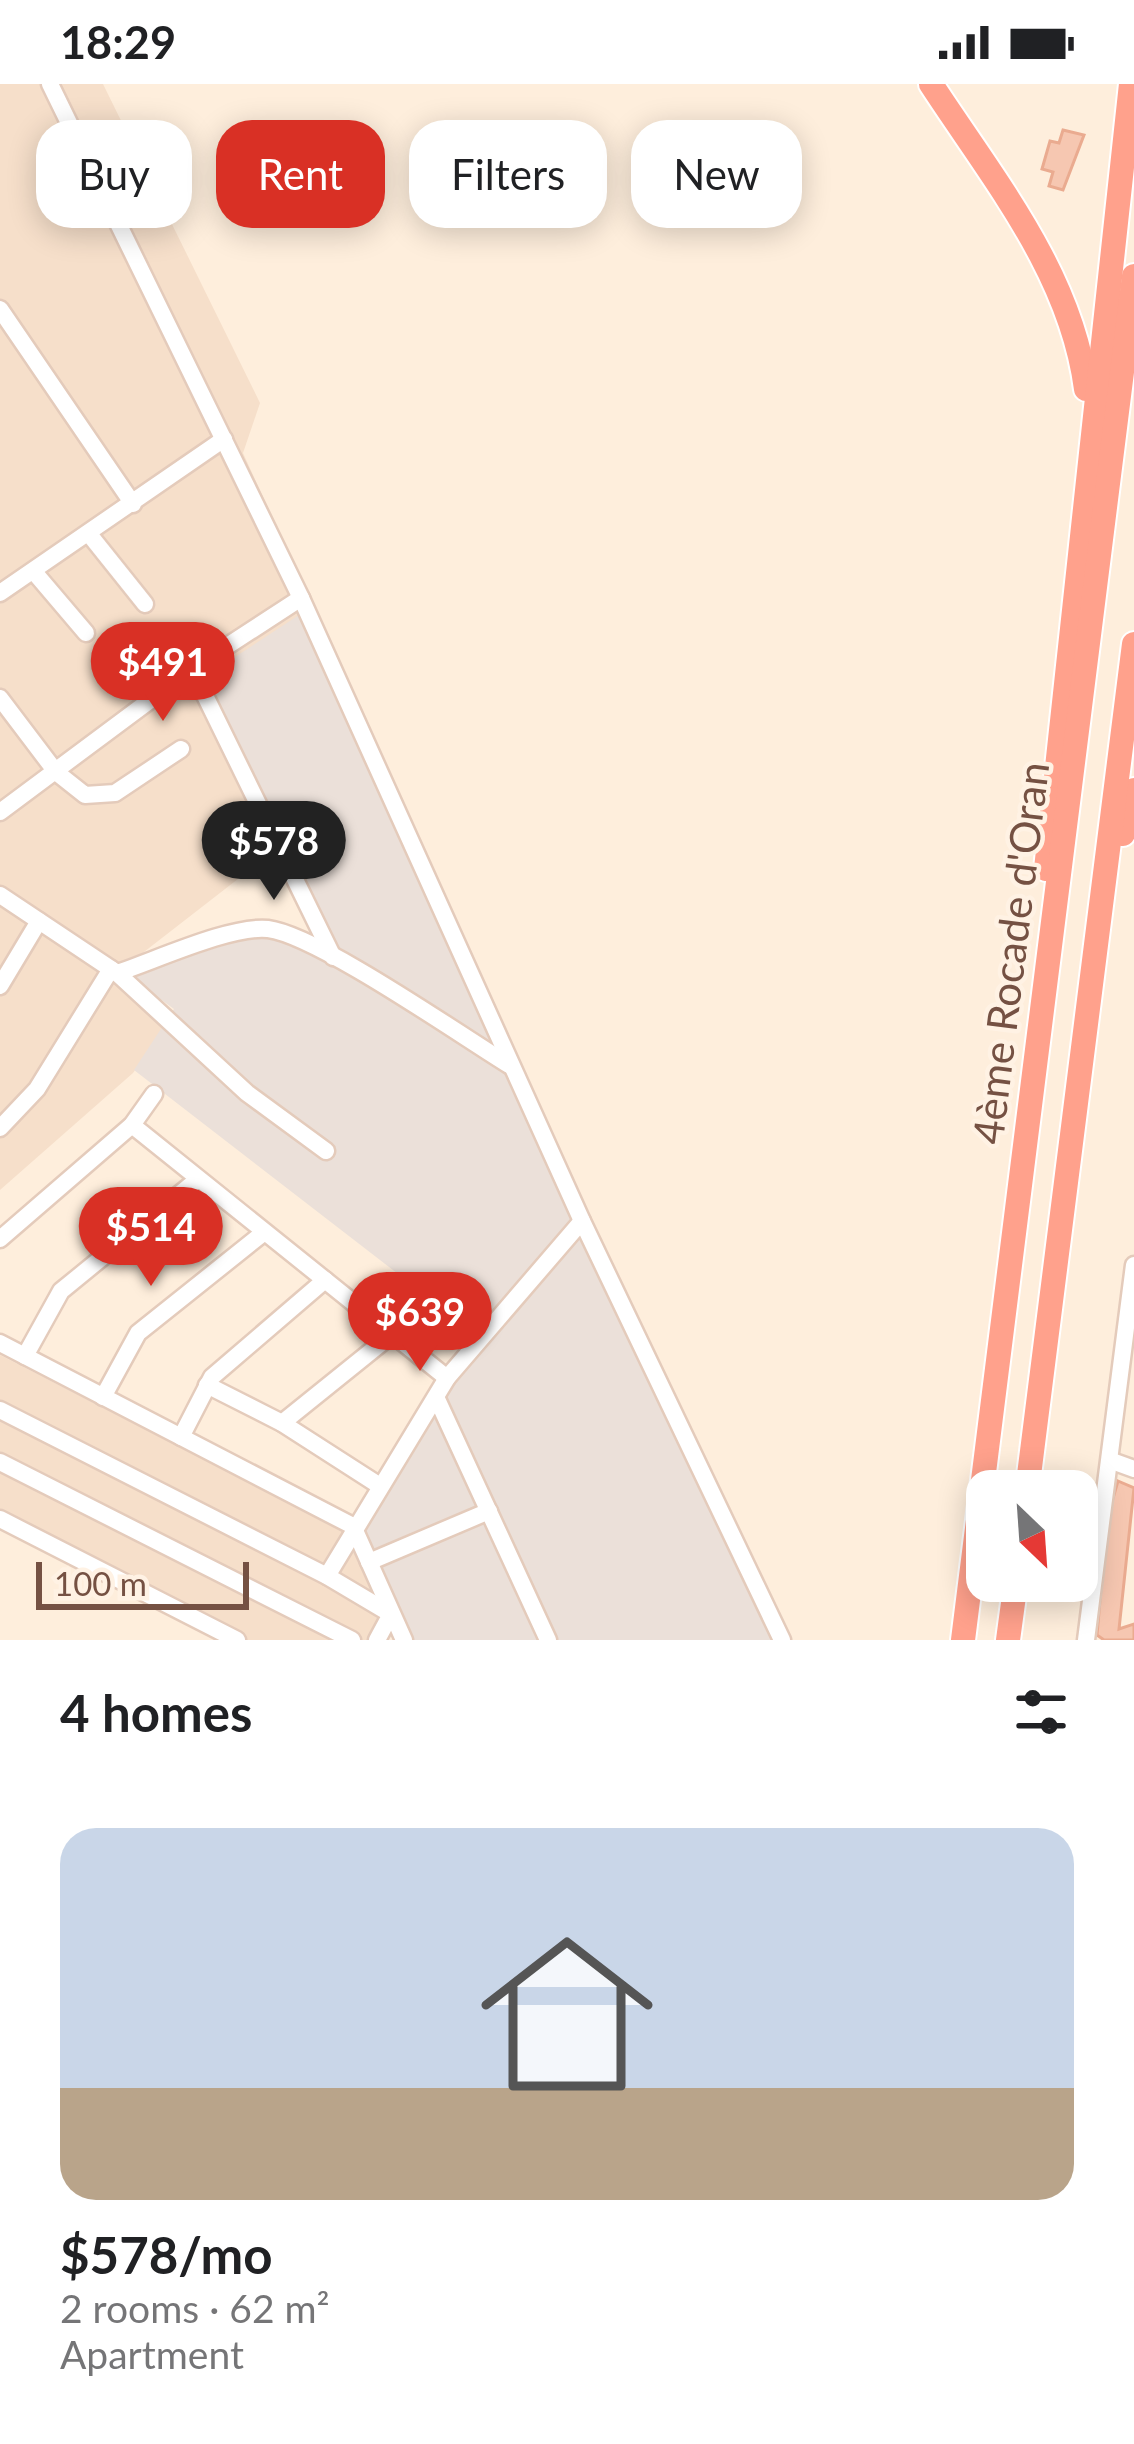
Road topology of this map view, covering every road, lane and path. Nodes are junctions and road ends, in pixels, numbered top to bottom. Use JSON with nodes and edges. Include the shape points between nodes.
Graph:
{"nodes":[{"id":1,"x":50,"y":84,"type":"edge"},
{"id":2,"x":931,"y":84,"type":"edge"},
{"id":3,"x":1131,"y":84,"type":"edge"},
{"id":4,"x":1134,"y":275,"type":"edge"},
{"id":5,"x":0,"y":309,"type":"edge"},
{"id":6,"x":1091,"y":428,"type":"junction"},
{"id":7,"x":224,"y":439,"type":"junction"},
{"id":8,"x":133,"y":504,"type":"junction"},
{"id":9,"x":89,"y":534,"type":"junction"},
{"id":10,"x":34,"y":573,"type":"junction"},
{"id":11,"x":0,"y":593,"type":"edge"},
{"id":12,"x":301,"y":598,"type":"junction"},
{"id":13,"x":145,"y":604,"type":"dead end"},
{"id":14,"x":86,"y":633,"type":"dead end"},
{"id":15,"x":1134,"y":644,"type":"edge"},
{"id":16,"x":192,"y":669,"type":"junction"},
{"id":17,"x":0,"y":698,"type":"edge"},
{"id":18,"x":181,"y":749,"type":"dead end"},
{"id":19,"x":56,"y":772,"type":"junction"},
{"id":20,"x":1134,"y":790,"type":"edge"},
{"id":21,"x":0,"y":812,"type":"edge"},
{"id":22,"x":0,"y":895,"type":"edge"},
{"id":23,"x":39,"y":920,"type":"junction"},
{"id":24,"x":1100,"y":929,"type":"junction"},
{"id":25,"x":333,"y":957,"type":"junction"},
{"id":26,"x":114,"y":971,"type":"junction"},
{"id":27,"x":0,"y":986,"type":"edge"},
{"id":28,"x":1043,"y":1016,"type":"junction"},
{"id":29,"x":510,"y":1066,"type":"junction"},
{"id":30,"x":154,"y":1094,"type":"dead end"},
{"id":31,"x":132,"y":1125,"type":"junction"},
{"id":32,"x":0,"y":1127,"type":"edge"},
{"id":33,"x":326,"y":1151,"type":"dead end"},
{"id":34,"x":197,"y":1180,"type":"junction"},
{"id":35,"x":582,"y":1221,"type":"junction"},
{"id":36,"x":262,"y":1234,"type":"junction"},
{"id":37,"x":0,"y":1239,"type":"edge"},
{"id":38,"x":1134,"y":1265,"type":"edge"},
{"id":39,"x":325,"y":1280,"type":"junction"},
{"id":40,"x":390,"y":1336,"type":"junction"},
{"id":41,"x":0,"y":1343,"type":"edge"},
{"id":42,"x":25,"y":1356,"type":"junction"},
{"id":43,"x":447,"y":1378,"type":"junction"},
{"id":44,"x":207,"y":1385,"type":"junction"},
{"id":45,"x":104,"y":1396,"type":"junction"},
{"id":46,"x":437,"y":1399,"type":"junction"},
{"id":47,"x":0,"y":1410,"type":"edge"},
{"id":48,"x":282,"y":1424,"type":"junction"},
{"id":49,"x":181,"y":1437,"type":"junction"},
{"id":50,"x":1112,"y":1460,"type":"junction"},
{"id":51,"x":0,"y":1462,"type":"edge"},
{"id":52,"x":1134,"y":1469,"type":"edge"},
{"id":53,"x":1030,"y":1470,"type":"edge"},
{"id":54,"x":380,"y":1486,"type":"junction"},
{"id":55,"x":489,"y":1511,"type":"junction"},
{"id":56,"x":0,"y":1519,"type":"edge"},
{"id":57,"x":353,"y":1526,"type":"junction"},
{"id":58,"x":369,"y":1562,"type":"junction"},
{"id":59,"x":327,"y":1576,"type":"junction"},
{"id":60,"x":1013,"y":1602,"type":"edge"},
{"id":61,"x":391,"y":1614,"type":"junction"},
{"id":62,"x":237,"y":1640,"type":"edge"},
{"id":63,"x":352,"y":1640,"type":"edge"},
{"id":64,"x":377,"y":1640,"type":"edge"},
{"id":65,"x":404,"y":1640,"type":"edge"},
{"id":66,"x":548,"y":1640,"type":"edge"},
{"id":67,"x":782,"y":1640,"type":"edge"},
{"id":68,"x":963,"y":1640,"type":"edge"},
{"id":69,"x":1008,"y":1640,"type":"edge"},
{"id":70,"x":1086,"y":1640,"type":"edge"}],
"edges":[{"from":1,"to":7,"type":"street"},
{"from":2,"to":6,"type":"highway","via":[[1046,263],[1079,347]]},
{"from":3,"to":6,"type":"highway"},
{"from":4,"to":28,"type":"highway","name":"4ème Rocade d'Oran"},
{"from":5,"to":8,"type":"street"},
{"from":6,"to":28,"type":"highway","via":[[1050,799]]},
{"from":7,"to":8,"type":"street"},
{"from":7,"to":12,"type":"street"},
{"from":8,"to":9,"type":"street"},
{"from":9,"to":10,"type":"street"},
{"from":9,"to":13,"type":"street"},
{"from":10,"to":11,"type":"street"},
{"from":10,"to":14,"type":"street"},
{"from":12,"to":16,"type":"street"},
{"from":12,"to":29,"type":"street"},
{"from":15,"to":24,"type":"highway","name":"4ème Rocade d'Oran"},
{"from":16,"to":19,"type":"street"},
{"from":16,"to":25,"type":"street"},
{"from":17,"to":19,"type":"street"},
{"from":18,"to":19,"type":"street","via":[[137,782],[99,797]]},
{"from":19,"to":21,"type":"street"},
{"from":20,"to":24,"type":"highway"},
{"from":22,"to":23,"type":"street"},
{"from":23,"to":26,"type":"street"},
{"from":23,"to":27,"type":"street"},
{"from":24,"to":53,"type":"highway","name":"4ème Rocade d'Oran"},
{"from":25,"to":26,"type":"street","via":[[269,929]]},
{"from":25,"to":29,"type":"street"},
{"from":26,"to":32,"type":"street","via":[[37,1089]]},
{"from":26,"to":33,"type":"street","via":[[247,1093]]},
{"from":28,"to":68,"type":"highway","name":"4ème Rocade d'Oran"},
{"from":29,"to":35,"type":"street"},
{"from":30,"to":31,"type":"street"},
{"from":31,"to":34,"type":"street"},
{"from":31,"to":37,"type":"street"},
{"from":34,"to":36,"type":"street"},
{"from":34,"to":42,"type":"street","via":[[61,1291]]},
{"from":35,"to":43,"type":"street"},
{"from":35,"to":67,"type":"street"},
{"from":36,"to":39,"type":"street"},
{"from":36,"to":45,"type":"street","via":[[139,1333]]},
{"from":38,"to":50,"type":"street"},
{"from":39,"to":40,"type":"street"},
{"from":39,"to":44,"type":"street"},
{"from":40,"to":43,"type":"street"},
{"from":40,"to":48,"type":"street"},
{"from":41,"to":42,"type":"street"},
{"from":42,"to":45,"type":"street"},
{"from":43,"to":46,"type":"street"},
{"from":44,"to":48,"type":"street"},
{"from":44,"to":49,"type":"street"},
{"from":45,"to":49,"type":"street"},
{"from":46,"to":54,"type":"street"},
{"from":46,"to":55,"type":"street"},
{"from":47,"to":59,"type":"street"},
{"from":48,"to":54,"type":"street"},
{"from":49,"to":57,"type":"street"},
{"from":50,"to":52,"type":"street"},
{"from":50,"to":70,"type":"street"},
{"from":51,"to":63,"type":"street"},
{"from":54,"to":57,"type":"street"},
{"from":55,"to":58,"type":"street"},
{"from":55,"to":66,"type":"street"},
{"from":56,"to":62,"type":"street"},
{"from":57,"to":58,"type":"street"},
{"from":57,"to":59,"type":"street"},
{"from":58,"to":61,"type":"street"},
{"from":59,"to":61,"type":"street"},
{"from":60,"to":69,"type":"highway"},
{"from":61,"to":64,"type":"street"},
{"from":61,"to":65,"type":"street"}]}
